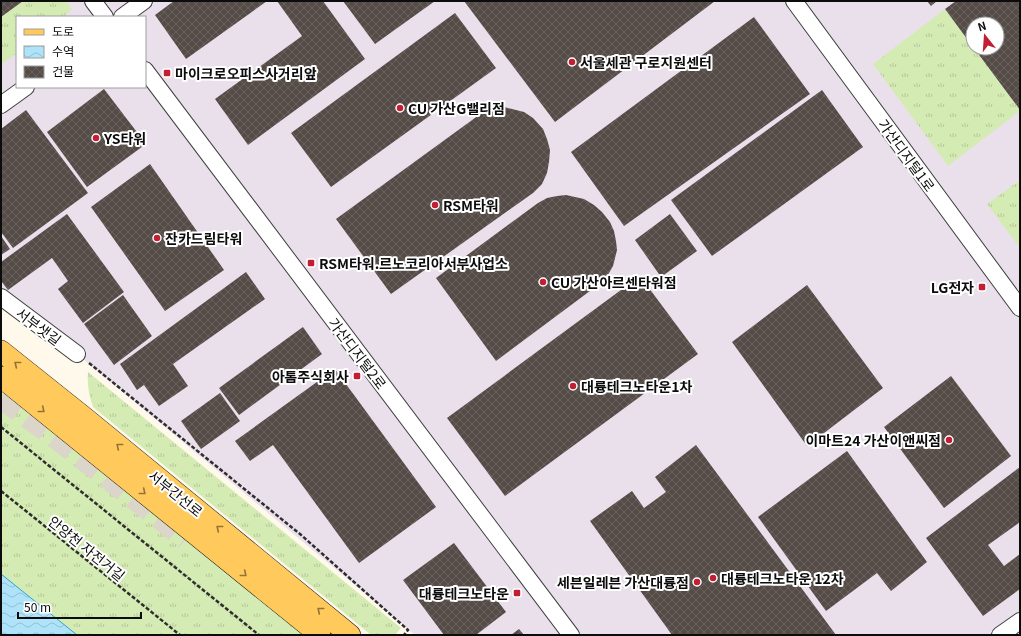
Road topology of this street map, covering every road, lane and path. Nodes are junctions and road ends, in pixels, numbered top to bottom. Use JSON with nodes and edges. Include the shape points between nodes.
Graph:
{"nodes":[{"id":1,"x":93,"y":1,"type":"edge"},
{"id":2,"x":144,"y":1,"type":"edge"},
{"id":3,"x":794,"y":1,"type":"edge"},
{"id":4,"x":104,"y":16,"type":"edge"},
{"id":5,"x":123,"y":16,"type":"edge"},
{"id":6,"x":146,"y":71,"type":"edge"},
{"id":7,"x":25,"y":88,"type":"edge"},
{"id":8,"x":1,"y":105,"type":"edge"},
{"id":9,"x":1,"y":297,"type":"edge"},
{"id":10,"x":1020,"y":308,"type":"edge"},
{"id":11,"x":1,"y":352,"type":"edge"},
{"id":12,"x":77,"y":354,"type":"joint"},
{"id":13,"x":1,"y":377,"type":"edge"},
{"id":14,"x":1,"y":427,"type":"edge"},
{"id":15,"x":1,"y":491,"type":"edge"},
{"id":16,"x":1020,"y":621,"type":"edge"},
{"id":17,"x":180,"y":635,"type":"edge"},
{"id":18,"x":259,"y":635,"type":"edge"},
{"id":19,"x":320,"y":635,"type":"edge"},
{"id":20,"x":350,"y":635,"type":"edge"},
{"id":21,"x":404,"y":635,"type":"edge"},
{"id":22,"x":571,"y":635,"type":"edge"},
{"id":23,"x":1000,"y":635,"type":"edge"}],
"edges":[{"from":1,"to":4,"type":"street"},
{"from":2,"to":5,"type":"street"},
{"from":3,"to":10,"type":"street","name":"가산디지털1로"},
{"from":6,"to":22,"type":"street","name":"가산디지털2로"},
{"from":7,"to":8,"type":"street"},
{"from":9,"to":12,"type":"street","name":"서부샛길"},
{"from":20,"to":11,"type":"main road","name":"서부간선로","one_way":true},
{"from":12,"to":21,"type":"path","via":[[300,534],[408,630]]},
{"from":13,"to":19,"type":"main road","name":"서부간선로","one_way":true},
{"from":14,"to":18,"type":"path"},
{"from":15,"to":17,"type":"path","name":"안양천 자전거길"},
{"from":16,"to":23,"type":"street"}]}
